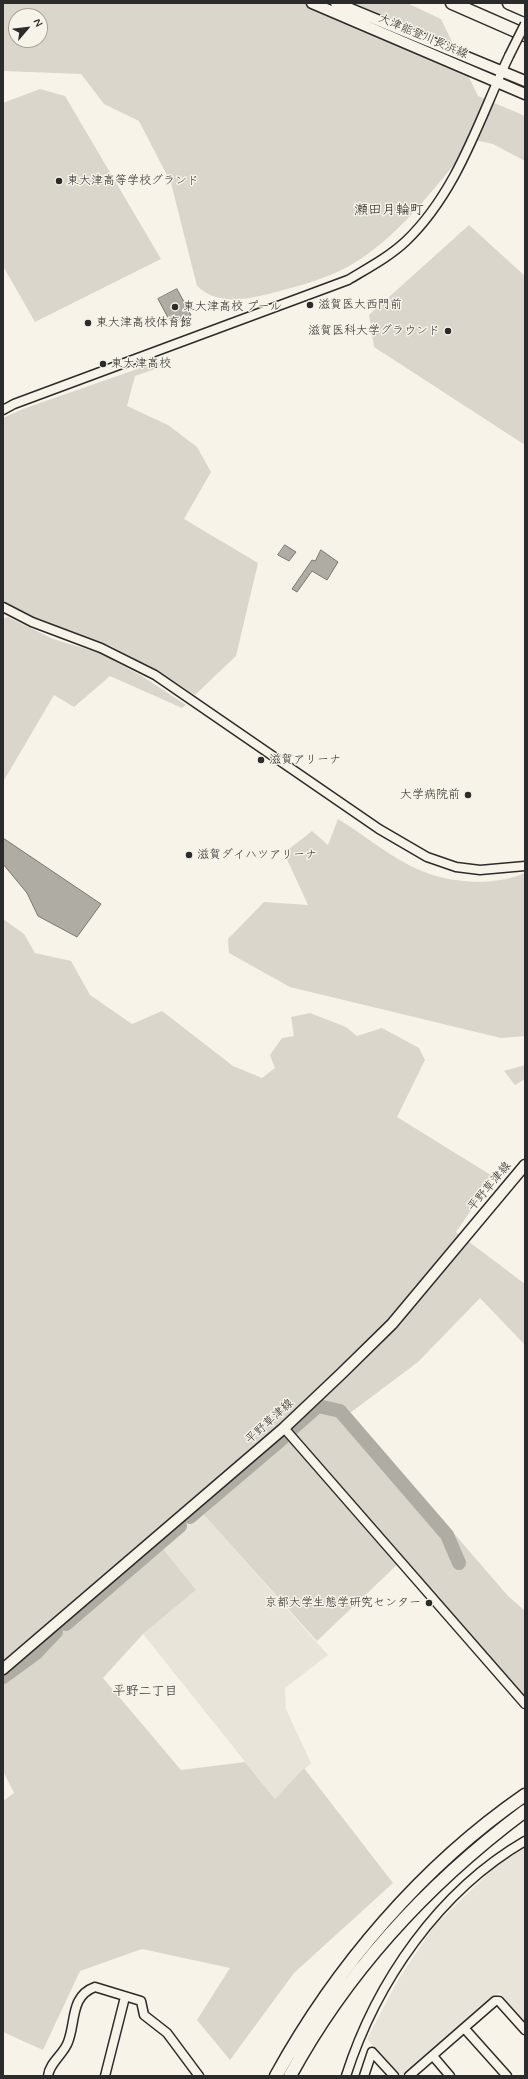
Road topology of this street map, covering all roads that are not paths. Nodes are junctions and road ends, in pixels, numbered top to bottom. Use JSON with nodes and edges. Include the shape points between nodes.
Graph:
{"nodes":[{"id":1,"x":312,"y":3,"type":"edge"},
{"id":2,"x":336,"y":3,"type":"edge"},
{"id":3,"x":452,"y":3,"type":"edge"},
{"id":4,"x":509,"y":3,"type":"edge"},
{"id":5,"x":525,"y":10,"type":"edge"},
{"id":6,"x":525,"y":24,"type":"edge"},
{"id":7,"x":525,"y":35,"type":"edge"},
{"id":8,"x":502,"y":72,"type":"junction"},
{"id":9,"x":525,"y":81,"type":"edge"},
{"id":10,"x":497,"y":82,"type":"junction"},
{"id":11,"x":525,"y":94,"type":"edge"},
{"id":12,"x":3,"y":410,"type":"edge"},
{"id":13,"x":3,"y":607,"type":"edge"},
{"id":14,"x":525,"y":866,"type":"edge"},
{"id":15,"x":525,"y":1166,"type":"edge"},
{"id":16,"x":284,"y":1428,"type":"junction"},
{"id":17,"x":3,"y":1669,"type":"edge"},
{"id":18,"x":525,"y":1704,"type":"edge"},
{"id":19,"x":525,"y":1795,"type":"edge"},
{"id":20,"x":525,"y":1812,"type":"edge"},
{"id":21,"x":525,"y":1841,"type":"edge"},
{"id":22,"x":125,"y":1997,"type":"junction"},
{"id":23,"x":465,"y":2029,"type":"junction"},
{"id":24,"x":525,"y":2030,"type":"edge"},
{"id":25,"x":433,"y":2056,"type":"junction"},
{"id":26,"x":48,"y":2076,"type":"edge"},
{"id":27,"x":105,"y":2076,"type":"edge"},
{"id":28,"x":199,"y":2076,"type":"edge"},
{"id":29,"x":276,"y":2076,"type":"edge"},
{"id":30,"x":290,"y":2076,"type":"edge"},
{"id":31,"x":346,"y":2076,"type":"edge"},
{"id":32,"x":364,"y":2076,"type":"edge"},
{"id":33,"x":394,"y":2076,"type":"edge"},
{"id":34,"x":409,"y":2076,"type":"edge"},
{"id":35,"x":450,"y":2076,"type":"edge"},
{"id":36,"x":508,"y":2076,"type":"edge"}],
"edges":[{"from":1,"to":10,"type":"main road","name":"大津能登川長浜線"},
{"from":2,"to":8,"type":"main road","name":"大津能登川長浜線"},
{"from":3,"to":7,"type":"highway"},
{"from":4,"to":5,"type":"highway"},
{"from":6,"to":8,"type":"street","bridge":true},
{"from":8,"to":9,"type":"main road","name":"大津能登川長浜線"},
{"from":8,"to":10,"type":"street"},
{"from":10,"to":11,"type":"main road","name":"大津能登川長浜線"},
{"from":10,"to":12,"type":"street","via":[[469,147],[440,200],[406,241],[386,256],[348,280],[21,401]]},
{"from":13,"to":14,"type":"street","via":[[32,622],[101,648],[155,675],[379,829],[427,858],[456,867],[480,870]]},
{"from":15,"to":16,"type":"main road","name":"平野草津線","via":[[392,1324]]},
{"from":16,"to":17,"type":"main road","name":"平野草津線"},
{"from":16,"to":18,"type":"street"},
{"from":19,"to":29,"type":"highway","via":[[452,1855],[377,1930],[315,2012]]},
{"from":20,"to":30,"type":"highway","via":[[468,1856],[405,1918],[342,1995]]},
{"from":21,"to":31,"type":"street","via":[[502,1854],[462,1886],[414,1942],[374,2007]]},
{"from":22,"to":26,"type":"street","via":[[95,1987],[87,1990],[75,2005],[68,2042]]},
{"from":22,"to":27,"type":"street"},
{"from":22,"to":28,"type":"street","via":[[141,2001],[144,2015],[167,2033]]},
{"from":23,"to":24,"type":"street","via":[[495,2001],[499,2001]]},
{"from":23,"to":25,"type":"street"},
{"from":23,"to":36,"type":"street"},
{"from":25,"to":34,"type":"street"},
{"from":25,"to":35,"type":"street"},
{"from":32,"to":33,"type":"street","via":[[372,2052]]}]}
